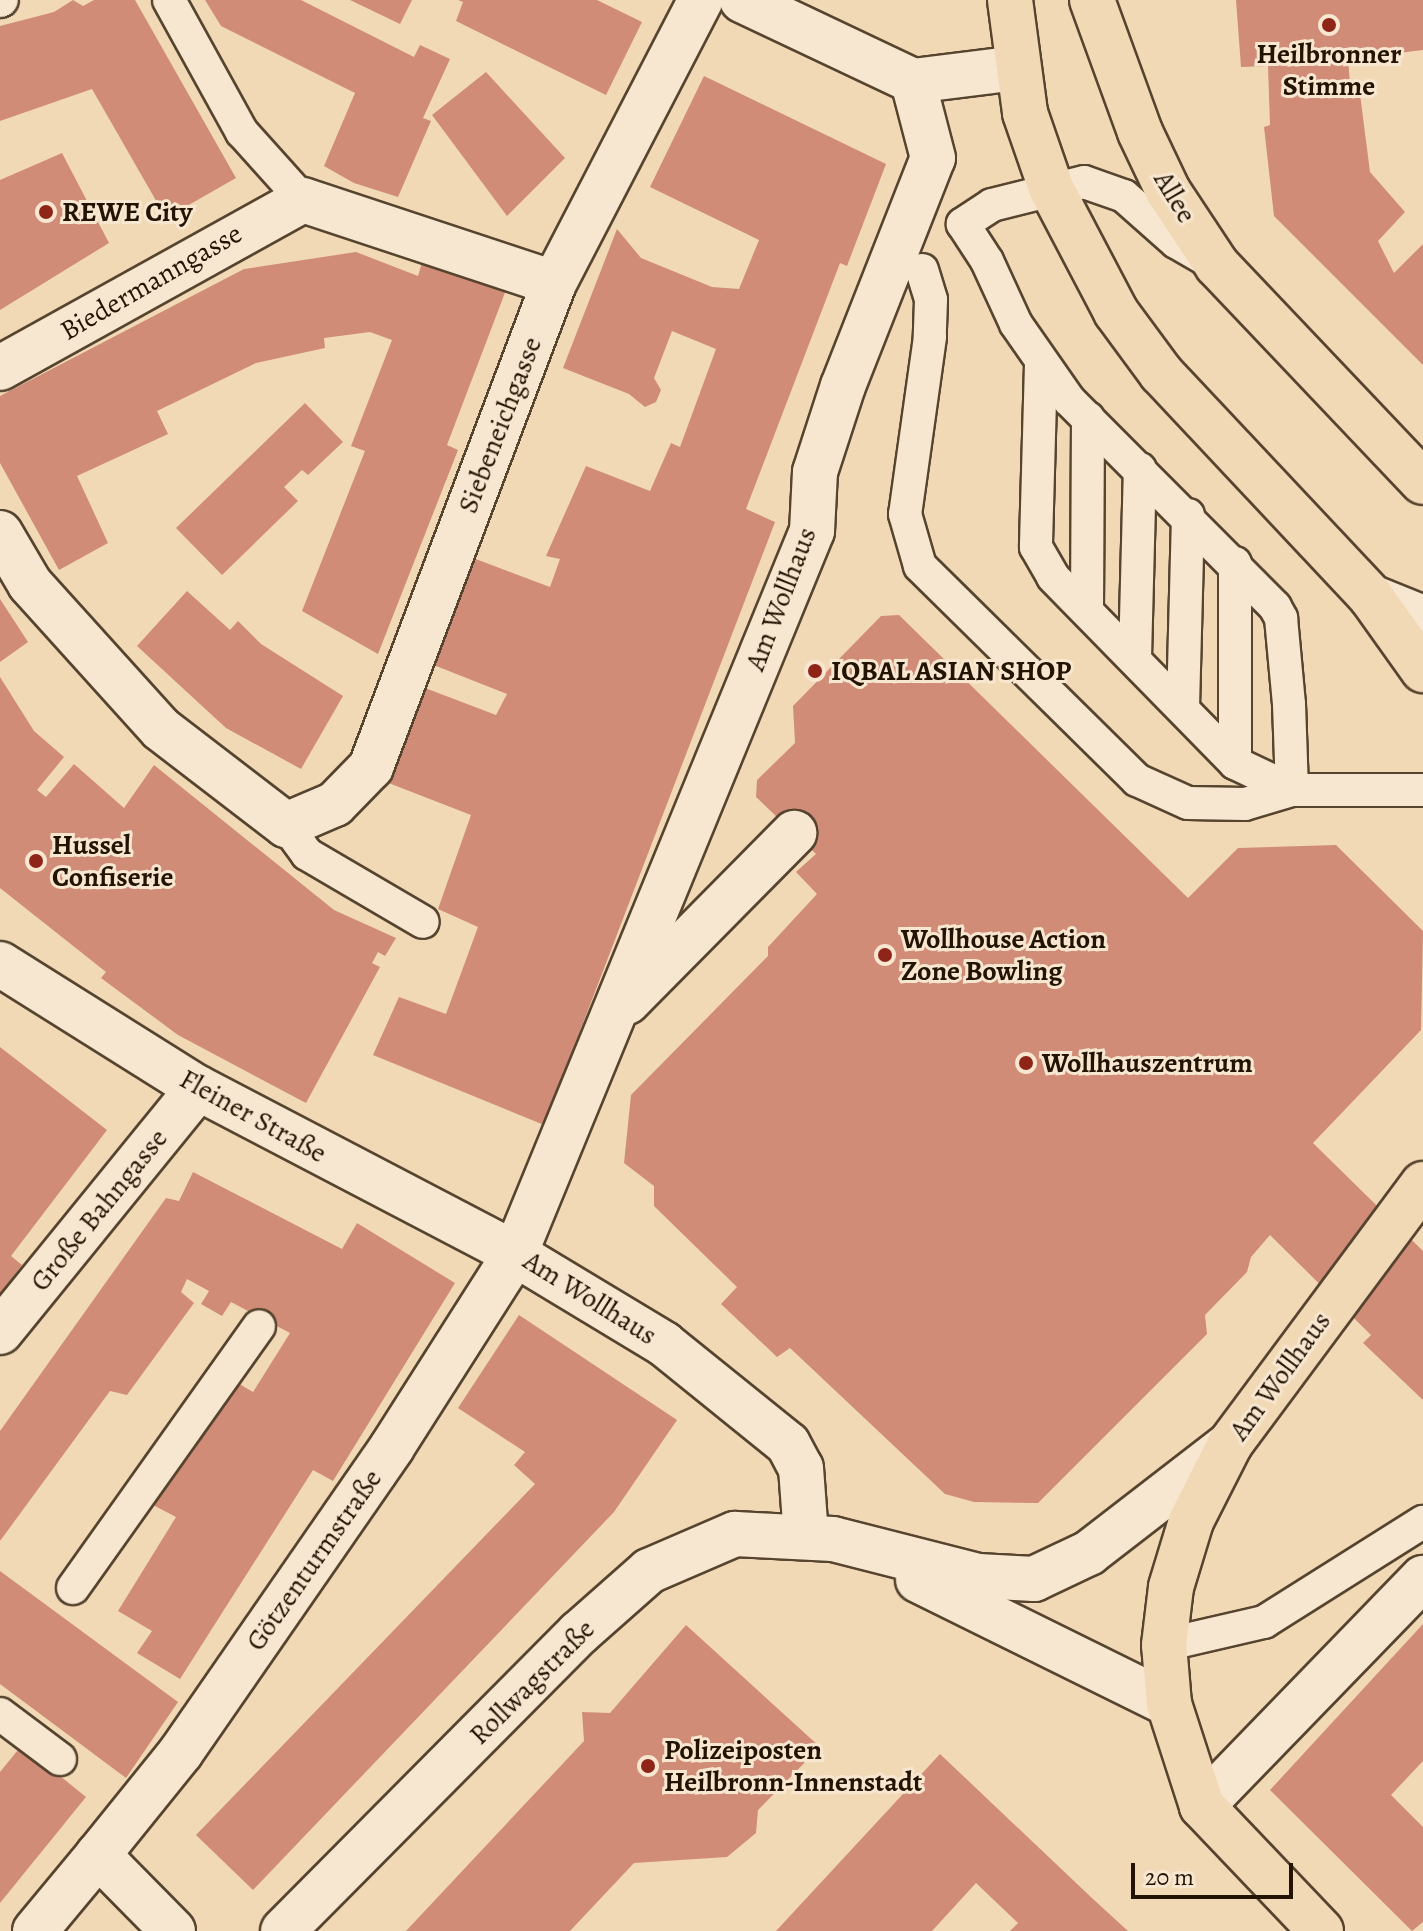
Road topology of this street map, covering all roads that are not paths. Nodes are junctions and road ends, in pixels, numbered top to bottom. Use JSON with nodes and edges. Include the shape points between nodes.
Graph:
{"nodes":[{"id":1,"x":169,"y":0,"type":"edge"},
{"id":2,"x":701,"y":0,"type":"edge"},
{"id":3,"x":742,"y":0,"type":"edge"},
{"id":4,"x":1010,"y":0,"type":"edge"},
{"id":5,"x":1092,"y":0,"type":"edge"},
{"id":6,"x":1017,"y":68,"type":"junction"},
{"id":7,"x":913,"y":81,"type":"junction"},
{"id":8,"x":1051,"y":188,"type":"junction"},
{"id":9,"x":303,"y":200,"type":"junction"},
{"id":10,"x":1217,"y":265,"type":"junction"},
{"id":11,"x":922,"y":270,"type":"dead end"},
{"id":12,"x":554,"y":283,"type":"junction"},
{"id":13,"x":1041,"y":364,"type":"junction"},
{"id":14,"x":0,"y":368,"type":"edge"},
{"id":15,"x":1088,"y":418,"type":"junction"},
{"id":16,"x":1140,"y":469,"type":"junction"},
{"id":17,"x":1423,"y":482,"type":"edge"},
{"id":18,"x":1188,"y":515,"type":"junction"},
{"id":19,"x":0,"y":533,"type":"edge"},
{"id":20,"x":1235,"y":563,"type":"junction"},
{"id":21,"x":1371,"y":597,"type":"junction"},
{"id":22,"x":1087,"y":609,"type":"junction"},
{"id":23,"x":1423,"y":618,"type":"edge"},
{"id":24,"x":1135,"y":657,"type":"junction"},
{"id":25,"x":1423,"y":670,"type":"edge"},
{"id":26,"x":1183,"y":707,"type":"junction"},
{"id":27,"x":1235,"y":763,"type":"junction"},
{"id":28,"x":1418,"y":787,"type":"edge"},
{"id":29,"x":1292,"y":790,"type":"junction"},
{"id":30,"x":286,"y":825,"type":"junction"},
{"id":31,"x":794,"y":833,"type":"dead end"},
{"id":32,"x":423,"y":922,"type":"dead end"},
{"id":33,"x":0,"y":964,"type":"edge"},
{"id":34,"x":612,"y":1017,"type":"junction"},
{"id":35,"x":198,"y":1088,"type":"junction"},
{"id":36,"x":1423,"y":1184,"type":"edge"},
{"id":37,"x":515,"y":1254,"type":"junction"},
{"id":38,"x":259,"y":1326,"type":"dead end"},
{"id":39,"x":0,"y":1332,"type":"edge"},
{"id":40,"x":1230,"y":1444,"type":"junction"},
{"id":41,"x":1423,"y":1522,"type":"edge"},
{"id":42,"x":820,"y":1538,"type":"junction"},
{"id":43,"x":1423,"y":1578,"type":"edge"},
{"id":44,"x":73,"y":1588,"type":"dead end"},
{"id":45,"x":1164,"y":1645,"type":"junction"},
{"id":46,"x":1169,"y":1704,"type":"junction"},
{"id":47,"x":0,"y":1714,"type":"edge"},
{"id":48,"x":60,"y":1759,"type":"dead end"},
{"id":49,"x":1202,"y":1806,"type":"junction"},
{"id":50,"x":98,"y":1855,"type":"junction"},
{"id":51,"x":35,"y":1931,"type":"edge"},
{"id":52,"x":173,"y":1931,"type":"edge"},
{"id":53,"x":283,"y":1931,"type":"edge"},
{"id":54,"x":1321,"y":1931,"type":"edge"}],
"edges":[{"from":1,"to":9,"type":"lane","via":[[242,132]]},
{"from":2,"to":12,"type":"street","name":"Siebeneichgasse"},
{"from":3,"to":7,"type":"street"},
{"from":4,"to":6,"type":"main road"},
{"from":5,"to":10,"type":"main road","name":"Allee","via":[[1140,132],[1168,191]]},
{"from":6,"to":7,"type":"street"},
{"from":6,"to":8,"type":"main road","via":[[1025,113]]},
{"from":7,"to":34,"type":"street","name":"Am Wollhaus","via":[[933,158],[815,472],[812,531]]},
{"from":8,"to":10,"type":"lane","via":[[1084,182],[1124,196],[1176,242]]},
{"from":8,"to":13,"type":"lane","via":[[992,205],[963,224]]},
{"from":8,"to":21,"type":"main road","via":[[1089,269],[1161,373]]},
{"from":9,"to":12,"type":"street"},
{"from":9,"to":14,"type":"street","name":"Biedermanngasse","via":[[235,233]]},
{"from":10,"to":17,"type":"main road","name":"Allee"},
{"from":11,"to":29,"type":"lane","via":[[931,300],[930,337],[905,514],[920,566],[1137,780],[1188,803],[1245,804]]},
{"from":12,"to":30,"type":"street","name":"Siebeneichgasse","via":[[371,767],[335,804]]},
{"from":13,"to":15,"type":"lane"},
{"from":13,"to":22,"type":"lane","via":[[1036,547],[1053,577]]},
{"from":15,"to":16,"type":"lane"},
{"from":15,"to":22,"type":"lane"},
{"from":16,"to":18,"type":"lane"},
{"from":16,"to":24,"type":"lane"},
{"from":18,"to":20,"type":"lane"},
{"from":18,"to":26,"type":"lane"},
{"from":19,"to":30,"type":"street","via":[[30,584],[161,729]]},
{"from":20,"to":27,"type":"lane"},
{"from":20,"to":29,"type":"lane","via":[[1281,618]]},
{"from":21,"to":23,"type":"street"},
{"from":21,"to":25,"type":"main road"},
{"from":22,"to":24,"type":"lane"},
{"from":24,"to":26,"type":"lane"},
{"from":26,"to":27,"type":"lane"},
{"from":27,"to":29,"type":"lane"},
{"from":28,"to":29,"type":"lane"},
{"from":30,"to":32,"type":"lane","via":[[307,854]]},
{"from":31,"to":34,"type":"street","name":"Am Wollhaus"},
{"from":33,"to":35,"type":"street","name":"Fleiner Straße"},
{"from":34,"to":37,"type":"street","name":"Am Wollhaus"},
{"from":35,"to":37,"type":"street","name":"Fleiner Straße"},
{"from":35,"to":39,"type":"street","name":"Große Bahngasse"},
{"from":36,"to":40,"type":"main road","name":"Am Wollhaus"},
{"from":37,"to":42,"type":"street","name":"Am Wollhaus","via":[[664,1344],[788,1444],[801,1468]]},
{"from":37,"to":50,"type":"street","name":"Götzenturmstraße","via":[[392,1447],[181,1752]]},
{"from":38,"to":44,"type":"lane"},
{"from":40,"to":42,"type":"street","name":"Rollwagstraße","via":[[1089,1553],[1034,1579],[978,1576]]},
{"from":40,"to":45,"type":"main road","name":"Am Wollhaus","via":[[1191,1521],[1171,1587]]},
{"from":41,"to":45,"type":"lane","via":[[1264,1622]]},
{"from":42,"to":46,"type":"street","name":"Rollwagstraße"},
{"from":42,"to":53,"type":"street","name":"Rollwagstraße","via":[[735,1534],[649,1571],[579,1633]]},
{"from":43,"to":49,"type":"street"},
{"from":45,"to":46,"type":"main road","name":"Am Wollhaus"},
{"from":46,"to":49,"type":"main road","name":"Am Wollhaus"},
{"from":47,"to":48,"type":"lane"},
{"from":49,"to":54,"type":"main road"},
{"from":50,"to":51,"type":"street","name":"Götzenturmstraße"},
{"from":50,"to":52,"type":"street"}]}
